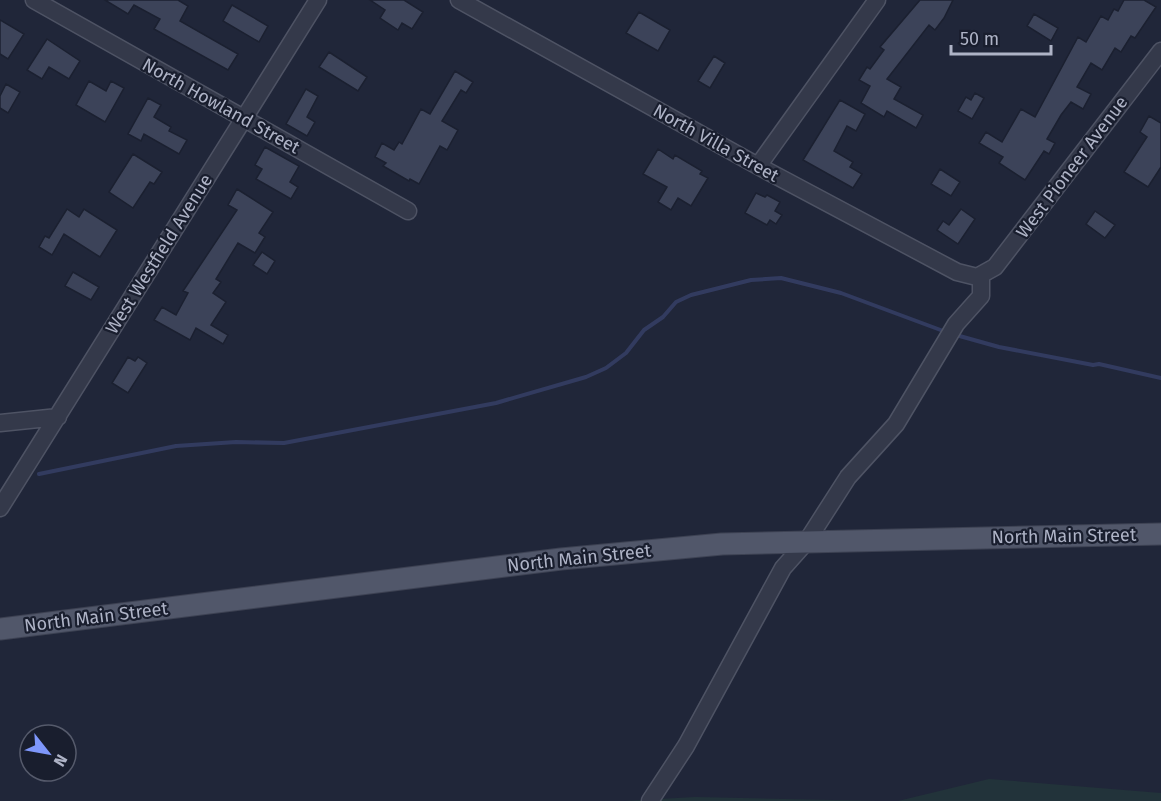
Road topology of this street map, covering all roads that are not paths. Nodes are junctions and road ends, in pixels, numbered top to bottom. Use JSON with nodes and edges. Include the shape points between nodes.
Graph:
{"nodes":[{"id":1,"x":34,"y":0,"type":"edge"},
{"id":2,"x":318,"y":0,"type":"edge"},
{"id":3,"x":459,"y":0,"type":"edge"},
{"id":4,"x":877,"y":0,"type":"edge"},
{"id":5,"x":1161,"y":51,"type":"edge"},
{"id":6,"x":244,"y":118,"type":"junction"},
{"id":7,"x":758,"y":166,"type":"junction"},
{"id":8,"x":408,"y":211,"type":"dead end"},
{"id":9,"x":979,"y":276,"type":"junction"},
{"id":10,"x":58,"y":417,"type":"junction"},
{"id":11,"x":0,"y":423,"type":"edge"},
{"id":12,"x":0,"y":508,"type":"edge"},
{"id":13,"x":1161,"y":534,"type":"edge"},
{"id":14,"x":807,"y":541,"type":"junction"},
{"id":15,"x":0,"y":629,"type":"edge"},
{"id":16,"x":650,"y":801,"type":"edge"}],
"edges":[{"from":1,"to":6,"type":"street","name":"North Howland Street"},
{"from":2,"to":6,"type":"street","name":"West Westfield Avenue"},
{"from":3,"to":7,"type":"street","name":"North Villa Street"},
{"from":4,"to":7,"type":"street"},
{"from":5,"to":9,"type":"street","name":"West Pioneer Avenue","via":[[995,267]]},
{"from":6,"to":8,"type":"street","name":"North Howland Street"},
{"from":6,"to":10,"type":"street","name":"West Westfield Avenue"},
{"from":7,"to":9,"type":"street","name":"North Villa Street","via":[[957,272]]},
{"from":9,"to":14,"type":"street","via":[[981,296],[957,324],[896,424],[848,477]]},
{"from":10,"to":11,"type":"street"},
{"from":10,"to":12,"type":"street","name":"West Westfield Avenue"},
{"from":13,"to":14,"type":"main road","name":"North Main Street"},
{"from":14,"to":15,"type":"main road","name":"North Main Street","via":[[722,543],[561,559]]},
{"from":14,"to":16,"type":"street","via":[[783,568],[686,746]]}]}
